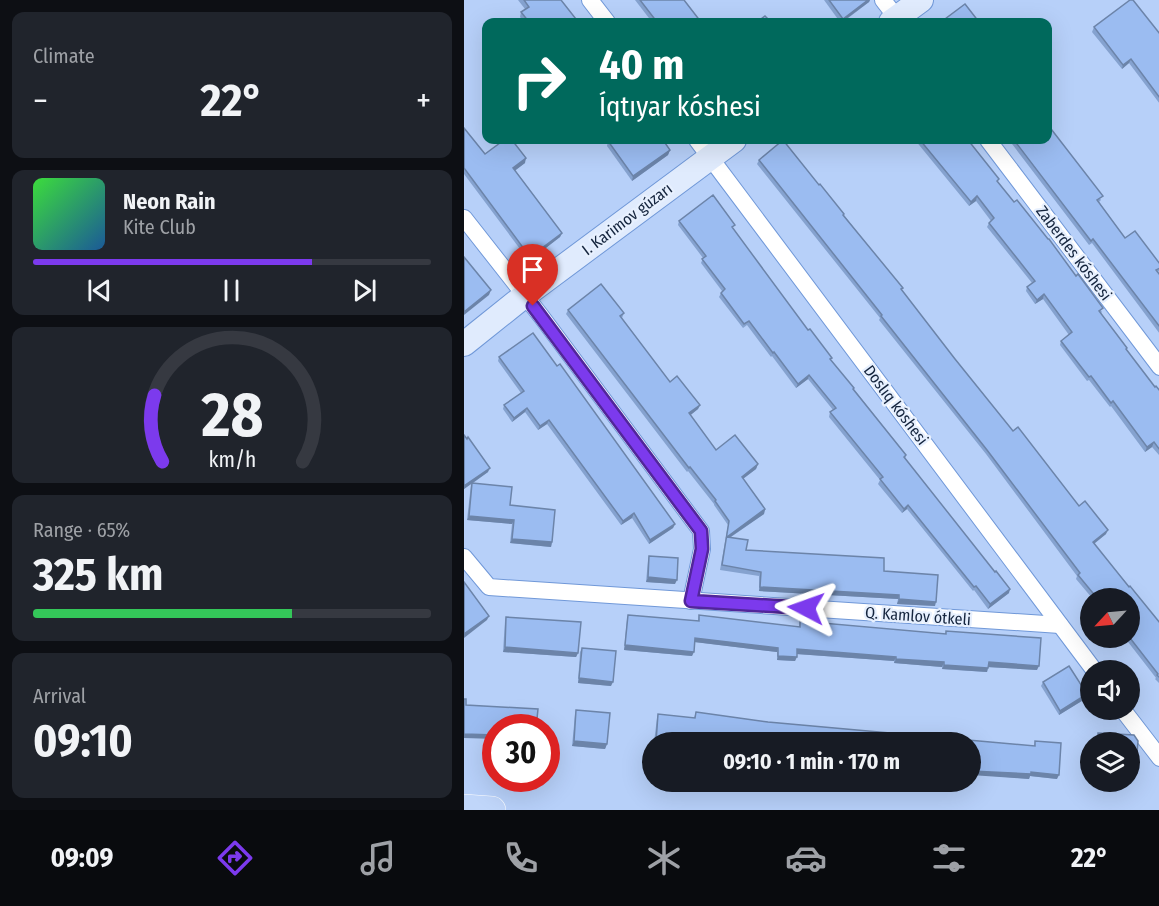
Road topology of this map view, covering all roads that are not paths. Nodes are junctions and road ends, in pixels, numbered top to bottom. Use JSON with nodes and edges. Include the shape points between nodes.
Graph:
{"nodes":[{"id":1,"x":590,"y":0,"type":"edge"},
{"id":2,"x":921,"y":0,"type":"edge"},
{"id":3,"x":893,"y":16,"type":"edge"},
{"id":4,"x":604,"y":18,"type":"edge"},
{"id":5,"x":719,"y":144,"type":"edge"},
{"id":6,"x":991,"y":144,"type":"edge"},
{"id":7,"x":704,"y":148,"type":"edge"},
{"id":8,"x":464,"y":218,"type":"edge"},
{"id":9,"x":524,"y":296,"type":"junction"},
{"id":10,"x":464,"y":344,"type":"edge"},
{"id":11,"x":1160,"y":367,"type":"edge"},
{"id":12,"x":464,"y":557,"type":"edge"},
{"id":13,"x":691,"y":601,"type":"junction"},
{"id":14,"x":1060,"y":625,"type":"junction"},
{"id":15,"x":1086,"y":660,"type":"edge"},
{"id":16,"x":1131,"y":720,"type":"edge"},
{"id":17,"x":1159,"y":756,"type":"edge"},
{"id":18,"x":464,"y":808,"type":"edge"},
{"id":19,"x":492,"y":810,"type":"edge"}],
"edges":[{"from":1,"to":4,"type":"street"},
{"from":2,"to":3,"type":"street"},
{"from":5,"to":7,"type":"street","name":"I. Karimov gúzarı"},
{"from":6,"to":11,"type":"street","name":"Zaberdes kóshesi"},
{"from":7,"to":9,"type":"street","name":"I. Karimov gúzarı"},
{"from":7,"to":14,"type":"street","name":"Doslıq kóshesi"},
{"from":8,"to":9,"type":"street"},
{"from":9,"to":10,"type":"street","name":"I. Karimov gúzarı"},
{"from":9,"to":13,"type":"street","via":[[701,531],[702,549]]},
{"from":12,"to":13,"type":"street","name":"Q. Kamlov ótkeli","via":[[489,587]]},
{"from":13,"to":14,"type":"street","name":"Q. Kamlov ótkeli"},
{"from":14,"to":15,"type":"street","name":"Doslıq kóshesi"},
{"from":16,"to":17,"type":"street"},
{"from":18,"to":19,"type":"main road"}]}
